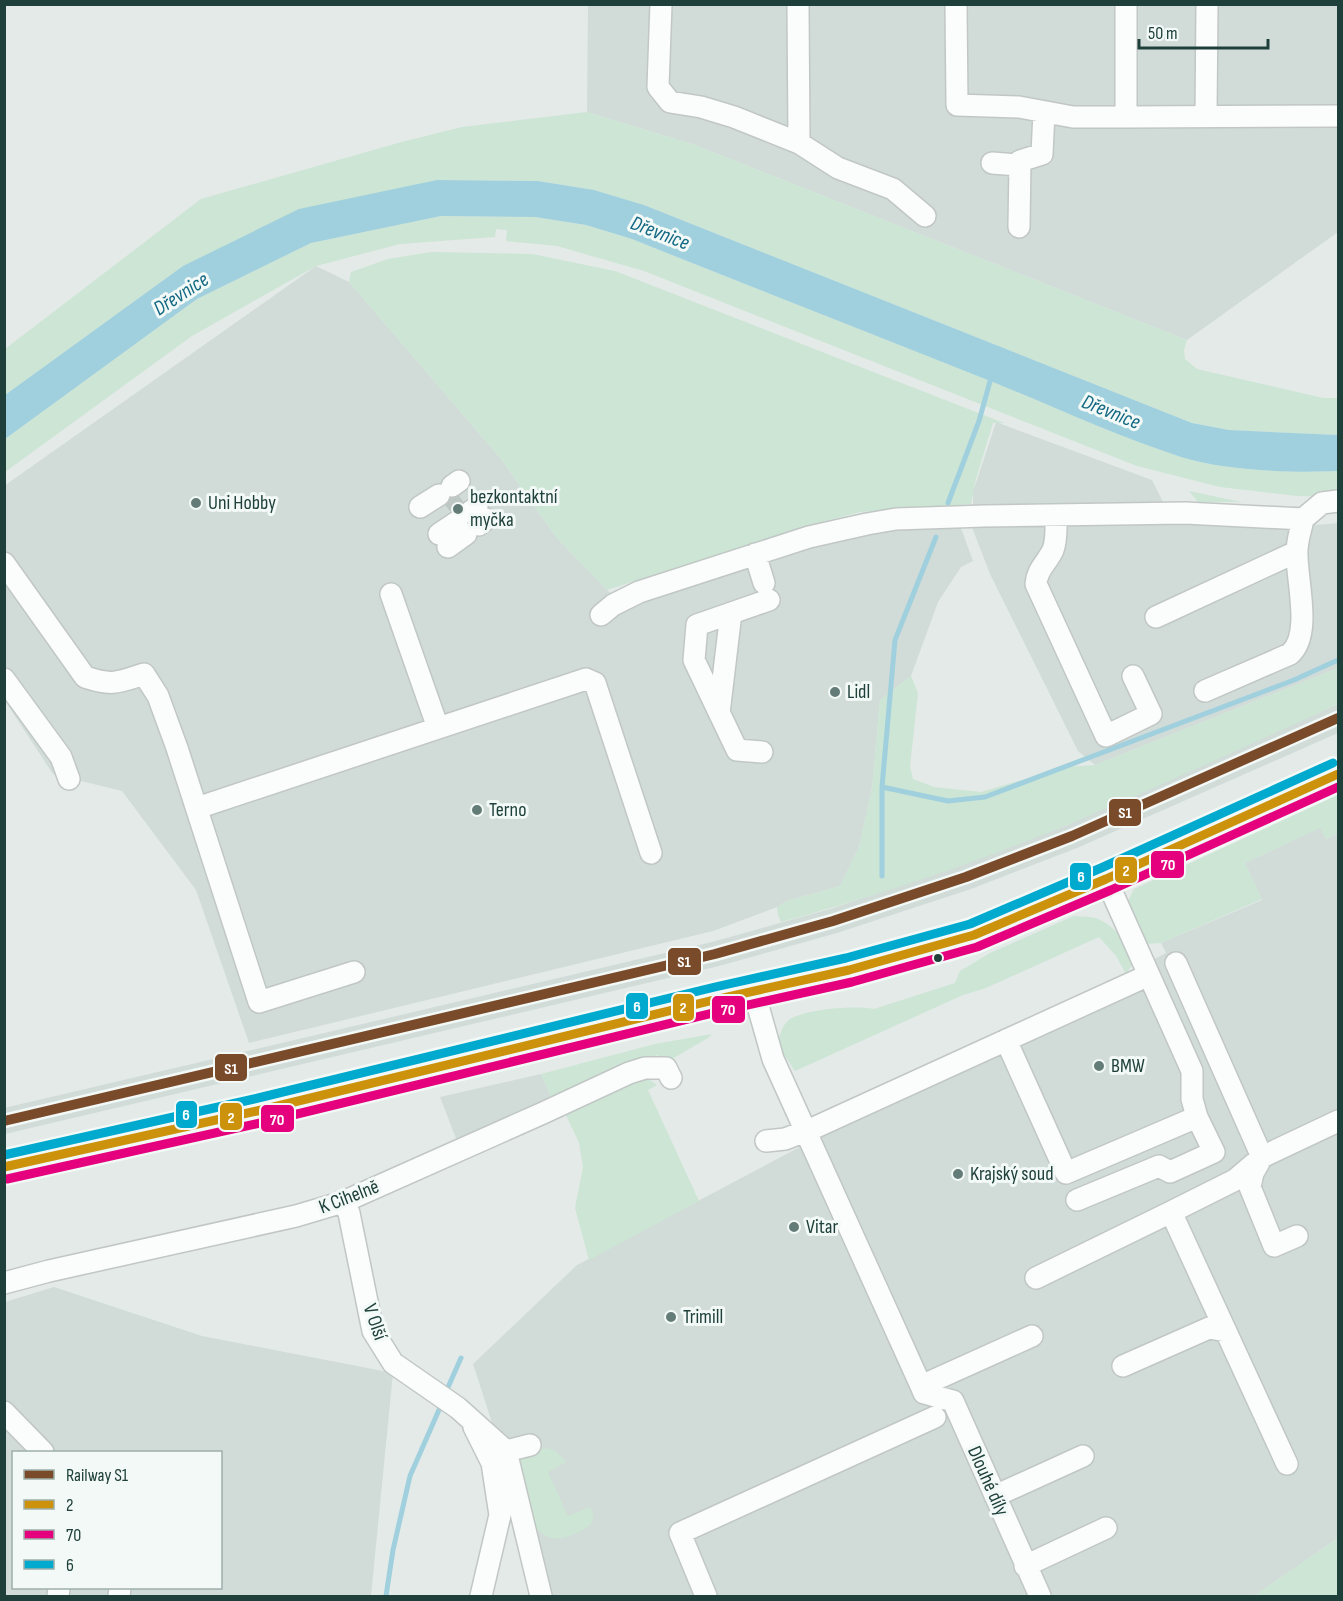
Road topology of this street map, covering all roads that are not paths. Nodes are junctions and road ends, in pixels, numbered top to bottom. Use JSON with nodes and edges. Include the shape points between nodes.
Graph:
{"nodes":[{"id":1,"x":660,"y":4,"type":"edge"},
{"id":2,"x":798,"y":4,"type":"edge"},
{"id":3,"x":956,"y":4,"type":"edge"},
{"id":4,"x":1126,"y":4,"type":"edge"},
{"id":5,"x":1207,"y":4,"type":"edge"},
{"id":6,"x":1044,"y":112,"type":"junction"},
{"id":7,"x":1206,"y":116,"type":"junction"},
{"id":8,"x":1338,"y":116,"type":"edge"},
{"id":9,"x":1126,"y":117,"type":"junction"},
{"id":10,"x":799,"y":143,"type":"junction"},
{"id":11,"x":992,"y":163,"type":"dead end"},
{"id":12,"x":1019,"y":165,"type":"junction"},
{"id":13,"x":925,"y":216,"type":"dead end"},
{"id":14,"x":1019,"y":226,"type":"dead end"},
{"id":15,"x":1338,"y":501,"type":"edge"},
{"id":16,"x":463,"y":506,"type":"joint"},
{"id":17,"x":1056,"y":515,"type":"junction"},
{"id":18,"x":1303,"y":519,"type":"junction"},
{"id":19,"x":1296,"y":552,"type":"junction"},
{"id":20,"x":755,"y":554,"type":"junction"},
{"id":21,"x":4,"y":563,"type":"edge"},
{"id":22,"x":391,"y":594,"type":"dead end"},
{"id":23,"x":731,"y":613,"type":"junction"},
{"id":24,"x":601,"y":615,"type":"dead end"},
{"id":25,"x":1156,"y":617,"type":"dead end"},
{"id":26,"x":1133,"y":676,"type":"dead end"},
{"id":27,"x":4,"y":679,"type":"edge"},
{"id":28,"x":1205,"y":691,"type":"dead end"},
{"id":29,"x":719,"y":712,"type":"junction"},
{"id":30,"x":438,"y":728,"type":"junction"},
{"id":31,"x":762,"y":752,"type":"dead end"},
{"id":32,"x":1338,"y":774,"type":"edge"},
{"id":33,"x":69,"y":779,"type":"dead end"},
{"id":34,"x":197,"y":808,"type":"junction"},
{"id":35,"x":651,"y":853,"type":"dead end"},
{"id":36,"x":1106,"y":879,"type":"junction"},
{"id":37,"x":1176,"y":963,"type":"dead end"},
{"id":38,"x":354,"y":972,"type":"dead end"},
{"id":39,"x":1149,"y":975,"type":"junction"},
{"id":40,"x":754,"y":992,"type":"junction"},
{"id":41,"x":1006,"y":1040,"type":"junction"},
{"id":42,"x":671,"y":1078,"type":"dead end"},
{"id":43,"x":1197,"y":1117,"type":"junction"},
{"id":44,"x":1338,"y":1121,"type":"edge"},
{"id":45,"x":808,"y":1139,"type":"junction"},
{"id":46,"x":766,"y":1141,"type":"dead end"},
{"id":47,"x":1262,"y":1157,"type":"junction"},
{"id":48,"x":4,"y":1167,"type":"edge"},
{"id":49,"x":1077,"y":1200,"type":"dead end"},
{"id":50,"x":344,"y":1202,"type":"junction"},
{"id":51,"x":1171,"y":1212,"type":"junction"},
{"id":52,"x":1297,"y":1236,"type":"dead end"},
{"id":53,"x":1036,"y":1278,"type":"dead end"},
{"id":54,"x":4,"y":1283,"type":"edge"},
{"id":55,"x":1226,"y":1331,"type":"junction"},
{"id":56,"x":1032,"y":1336,"type":"dead end"},
{"id":57,"x":1123,"y":1366,"type":"dead end"},
{"id":58,"x":922,"y":1389,"type":"junction"},
{"id":59,"x":458,"y":1408,"type":"junction"},
{"id":60,"x":4,"y":1412,"type":"edge"},
{"id":61,"x":935,"y":1417,"type":"dead end"},
{"id":62,"x":530,"y":1444,"type":"dead end"},
{"id":63,"x":42,"y":1451,"type":"edge"},
{"id":64,"x":506,"y":1451,"type":"junction"},
{"id":65,"x":1083,"y":1456,"type":"dead end"},
{"id":66,"x":1287,"y":1464,"type":"dead end"},
{"id":67,"x":995,"y":1496,"type":"junction"},
{"id":68,"x":1106,"y":1528,"type":"dead end"},
{"id":69,"x":1025,"y":1566,"type":"junction"},
{"id":70,"x":1038,"y":1593,"type":"edge"},
{"id":71,"x":481,"y":1596,"type":"edge"},
{"id":72,"x":541,"y":1596,"type":"edge"},
{"id":73,"x":706,"y":1596,"type":"edge"}],
"edges":[{"from":1,"to":10,"type":"street","via":[[658,87],[670,102],[734,117]]},
{"from":2,"to":10,"type":"street"},
{"from":3,"to":6,"type":"street","via":[[957,105]]},
{"from":4,"to":9,"type":"street"},
{"from":5,"to":7,"type":"street"},
{"from":6,"to":9,"type":"street","via":[[1073,117]]},
{"from":6,"to":12,"type":"street","via":[[1042,154],[1020,161]]},
{"from":7,"to":8,"type":"street"},
{"from":7,"to":9,"type":"street"},
{"from":10,"to":13,"type":"street","via":[[838,168],[893,189]]},
{"from":11,"to":12,"type":"street"},
{"from":12,"to":14,"type":"street"},
{"from":15,"to":18,"type":"street","via":[[1322,503]]},
{"from":16,"to":16,"type":"street","via":[[434,526]]},
{"from":17,"to":18,"type":"street","via":[[1185,513]]},
{"from":17,"to":20,"type":"street","via":[[896,519],[808,537]]},
{"from":17,"to":26,"type":"street","via":[[1055,546],[1037,572],[1036,584],[1106,736],[1151,714]]},
{"from":18,"to":19,"type":"street"},
{"from":19,"to":25,"type":"street"},
{"from":19,"to":28,"type":"street","via":[[1302,631],[1295,649]]},
{"from":20,"to":23,"type":"street","via":[[767,592]]},
{"from":20,"to":24,"type":"street","via":[[639,592]]},
{"from":21,"to":34,"type":"street","via":[[85,677],[105,684],[144,674],[158,696]]},
{"from":22,"to":30,"type":"street"},
{"from":23,"to":29,"type":"street"},
{"from":23,"to":29,"type":"street","via":[[697,625],[694,660]]},
{"from":27,"to":33,"type":"street","via":[[61,757]]},
{"from":29,"to":31,"type":"street","via":[[736,750]]},
{"from":30,"to":34,"type":"street"},
{"from":30,"to":35,"type":"street","via":[[552,689],[591,680]]},
{"from":32,"to":36,"type":"main road"},
{"from":34,"to":38,"type":"street","via":[[260,1002]]},
{"from":36,"to":39,"type":"street"},
{"from":36,"to":40,"type":"main road","via":[[974,935]]},
{"from":37,"to":47,"type":"street"},
{"from":39,"to":41,"type":"street"},
{"from":39,"to":43,"type":"street","via":[[1192,1071],[1192,1099]]},
{"from":40,"to":45,"type":"street","via":[[773,1059]]},
{"from":40,"to":48,"type":"main road"},
{"from":41,"to":43,"type":"street","via":[[1066,1173]]},
{"from":41,"to":45,"type":"street"},
{"from":42,"to":50,"type":"street","name":"K Cihelně","via":[[666,1068],[629,1072]]},
{"from":43,"to":49,"type":"street","via":[[1214,1152],[1170,1172],[1159,1166]]},
{"from":44,"to":47,"type":"street"},
{"from":45,"to":46,"type":"street"},
{"from":45,"to":58,"type":"street"},
{"from":47,"to":51,"type":"street","via":[[1235,1180]]},
{"from":47,"to":52,"type":"street","via":[[1250,1187],[1274,1246]]},
{"from":50,"to":54,"type":"street","name":"K Cihelně"},
{"from":50,"to":59,"type":"street","name":"V Olší","via":[[373,1331],[393,1363]]},
{"from":51,"to":53,"type":"street"},
{"from":51,"to":55,"type":"street"},
{"from":55,"to":57,"type":"street","via":[[1209,1329]]},
{"from":55,"to":66,"type":"street"},
{"from":56,"to":58,"type":"street"},
{"from":58,"to":67,"type":"street","name":"Dlouhé díly","via":[[953,1401]]},
{"from":59,"to":64,"type":"street","name":"V Olší"},
{"from":59,"to":71,"type":"street","name":"V Olší","via":[[477,1431],[492,1464],[500,1515]]},
{"from":60,"to":63,"type":"street"},
{"from":61,"to":73,"type":"street","via":[[680,1533]]},
{"from":62,"to":64,"type":"street"},
{"from":64,"to":72,"type":"street"},
{"from":65,"to":67,"type":"street"},
{"from":67,"to":69,"type":"street","name":"Dlouhé díly"},
{"from":68,"to":69,"type":"street"},
{"from":69,"to":70,"type":"street","name":"Dlouhé díly"}]}
